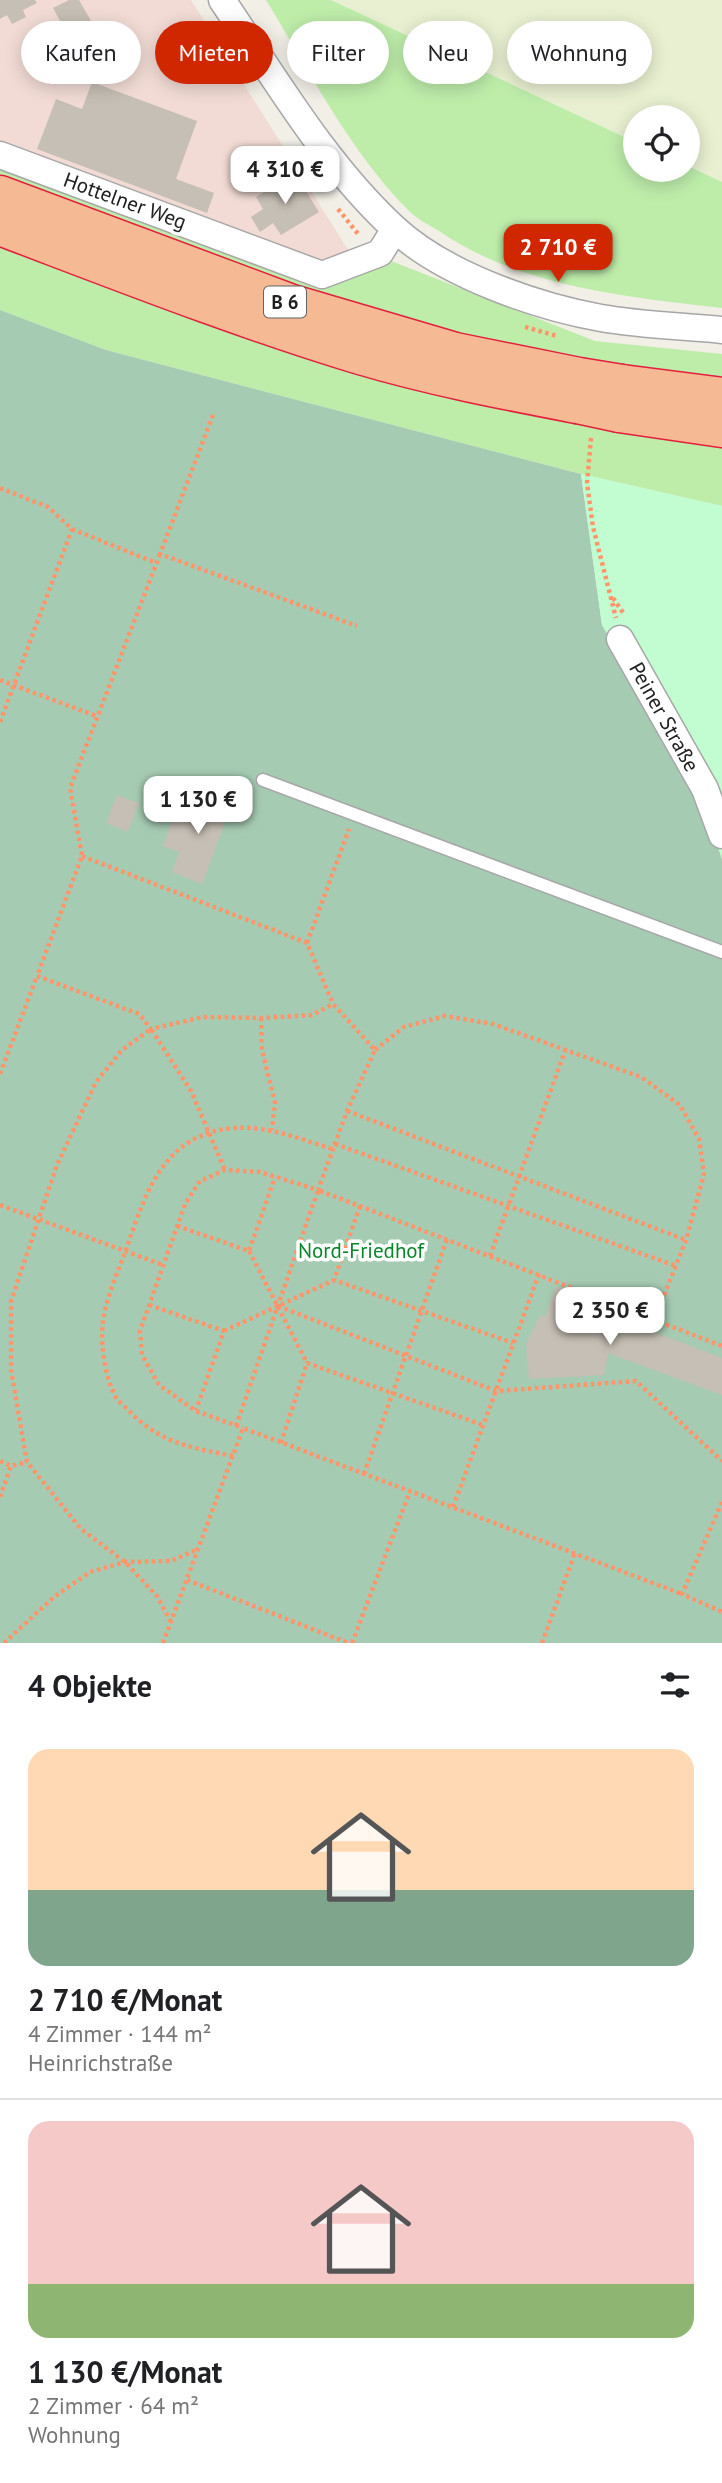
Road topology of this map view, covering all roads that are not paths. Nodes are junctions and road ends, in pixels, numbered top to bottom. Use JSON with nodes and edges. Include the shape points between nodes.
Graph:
{"nodes":[{"id":1,"x":222,"y":0,"type":"edge"},
{"id":2,"x":0,"y":155,"type":"edge"},
{"id":3,"x":0,"y":195,"type":"edge"},
{"id":4,"x":0,"y":226,"type":"edge"},
{"id":5,"x":395,"y":229,"type":"junction"},
{"id":6,"x":722,"y":330,"type":"edge"},
{"id":7,"x":578,"y":391,"type":"junction"},
{"id":8,"x":722,"y":397,"type":"edge"},
{"id":9,"x":621,"y":398,"type":"junction"},
{"id":10,"x":722,"y":428,"type":"edge"},
{"id":11,"x":621,"y":639,"type":"dead end"},
{"id":12,"x":263,"y":780,"type":"dead end"},
{"id":13,"x":722,"y":835,"type":"edge"},
{"id":14,"x":722,"y":952,"type":"edge"}],
"edges":[{"from":1,"to":5,"type":"street","via":[[299,116]]},
{"from":2,"to":5,"type":"street","name":"Hottelner Weg","via":[[322,275],[380,253]]},
{"from":3,"to":7,"type":"highway","number":"B 6","via":[[292,304]]},
{"from":4,"to":7,"type":"highway","number":"B 6","via":[[200,301],[362,355],[452,379]]},
{"from":5,"to":6,"type":"street","via":[[430,256],[548,306],[602,318]]},
{"from":7,"to":9,"type":"highway","number":"B 6","bridge":true},
{"from":8,"to":9,"type":"highway","number":"B 6"},
{"from":9,"to":10,"type":"highway","number":"B 6"},
{"from":11,"to":13,"type":"street","name":"Peiner Straße","via":[[705,789]]},
{"from":12,"to":14,"type":"lane"}]}
